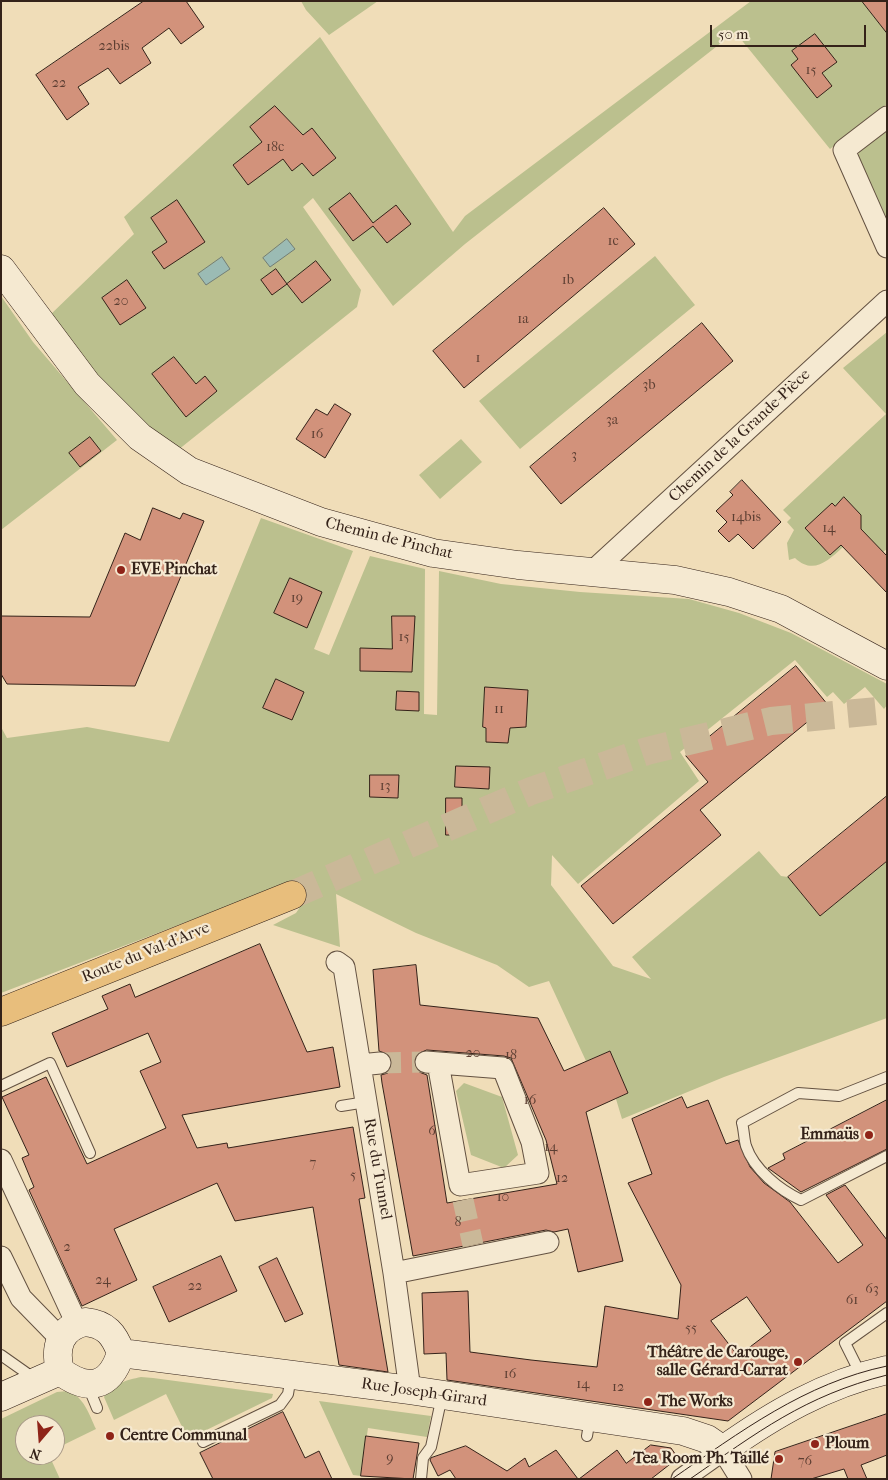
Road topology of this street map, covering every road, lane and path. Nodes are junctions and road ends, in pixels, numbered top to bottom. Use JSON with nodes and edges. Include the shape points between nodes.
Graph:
{"nodes":[{"id":1,"x":887,"y":117,"type":"edge"},
{"id":2,"x":887,"y":247,"type":"edge"},
{"id":3,"x":1,"y":270,"type":"edge"},
{"id":4,"x":887,"y":300,"type":"edge"},
{"id":5,"x":592,"y":572,"type":"junction"},
{"id":6,"x":887,"y":666,"type":"edge"},
{"id":7,"x":292,"y":895,"type":"tunnel mouth"},
{"id":8,"x":337,"y":962,"type":"dead end"},
{"id":9,"x":1,"y":1012,"type":"edge"},
{"id":10,"x":887,"y":1077,"type":"edge"},
{"id":11,"x":1,"y":1086,"type":"edge"},
{"id":12,"x":366,"y":1102,"type":"junction"},
{"id":13,"x":341,"y":1106,"type":"dead end"},
{"id":14,"x":90,"y":1153,"type":"dead end"},
{"id":15,"x":887,"y":1156,"type":"edge"},
{"id":16,"x":1,"y":1160,"type":"edge"},
{"id":17,"x":462,"y":1193,"type":"joint"},
{"id":18,"x":548,"y":1242,"type":"dead end"},
{"id":19,"x":1,"y":1257,"type":"edge"},
{"id":20,"x":394,"y":1273,"type":"junction"},
{"id":21,"x":887,"y":1313,"type":"edge"},
{"id":22,"x":69,"y":1331,"type":"junction"},
{"id":23,"x":121,"y":1353,"type":"junction"},
{"id":24,"x":1,"y":1355,"type":"edge"},
{"id":25,"x":874,"y":1374,"type":"edge"},
{"id":26,"x":291,"y":1375,"type":"junction"},
{"id":27,"x":49,"y":1376,"type":"junction"},
{"id":28,"x":410,"y":1390,"type":"junction"},
{"id":29,"x":442,"y":1395,"type":"junction"},
{"id":30,"x":1,"y":1397,"type":"edge"},
{"id":31,"x":203,"y":1442,"type":"dead end"},
{"id":32,"x":722,"y":1450,"type":"junction"},
{"id":33,"x":421,"y":1479,"type":"edge"},
{"id":34,"x":682,"y":1479,"type":"edge"},
{"id":35,"x":742,"y":1479,"type":"edge"}],
"edges":[{"from":1,"to":2,"type":"street","via":[[844,150]]},
{"from":3,"to":5,"type":"street","name":"Chemin de Pinchat","via":[[93,390],[140,437],[189,471],[321,522],[433,553],[518,566]]},
{"from":4,"to":5,"type":"street","name":"Chemin de la Grande-Pièce"},
{"from":5,"to":6,"type":"street","name":"Chemin de Pinchat","via":[[675,580],[729,592],[781,609]]},
{"from":7,"to":9,"type":"main road","name":"Route du Val-d'Arve"},
{"from":8,"to":12,"type":"street","name":"Rue du Tunnel","via":[[344,967],[370,1064]]},
{"from":10,"to":15,"type":"lane","via":[[839,1096],[798,1093],[742,1123],[746,1147],[756,1163],[780,1190],[801,1200]]},
{"from":11,"to":14,"type":"lane","via":[[50,1063]]},
{"from":12,"to":13,"type":"lane"},
{"from":12,"to":20,"type":"street","name":"Rue du Tunnel"},
{"from":16,"to":22,"type":"street"},
{"from":17,"to":17,"type":"street","via":[[538,1173],[532,1142],[503,1068],[432,1062]]},
{"from":18,"to":20,"type":"street","via":[[474,1251]]},
{"from":19,"to":22,"type":"street","via":[[21,1298]]},
{"from":20,"to":28,"type":"street","name":"Rue du Tunnel"},
{"from":21,"to":25,"type":"lane","via":[[845,1343]]},
{"from":22,"to":23,"type":"street","via":[[91,1322],[106,1328],[112,1333]]},
{"from":22,"to":27,"type":"street","via":[[57,1350]]},
{"from":23,"to":26,"type":"street","name":"Rue Joseph-Girard"},
{"from":23,"to":27,"type":"street","via":[[114,1371],[98,1383],[92,1396],[73,1381]]},
{"from":24,"to":27,"type":"lane"},
{"from":25,"to":32,"type":"street","via":[[794,1404]]},
{"from":26,"to":28,"type":"street","name":"Rue Joseph-Girard"},
{"from":26,"to":31,"type":"lane","via":[[285,1400]]},
{"from":27,"to":30,"type":"street"},
{"from":28,"to":29,"type":"street","name":"Rue Joseph-Girard"},
{"from":29,"to":32,"type":"street","name":"Rue Joseph-Girard","via":[[588,1426],[683,1431],[707,1439]]},
{"from":29,"to":33,"type":"lane","via":[[431,1447],[423,1458]]},
{"from":32,"to":34,"type":"street"},
{"from":32,"to":35,"type":"street"}]}
